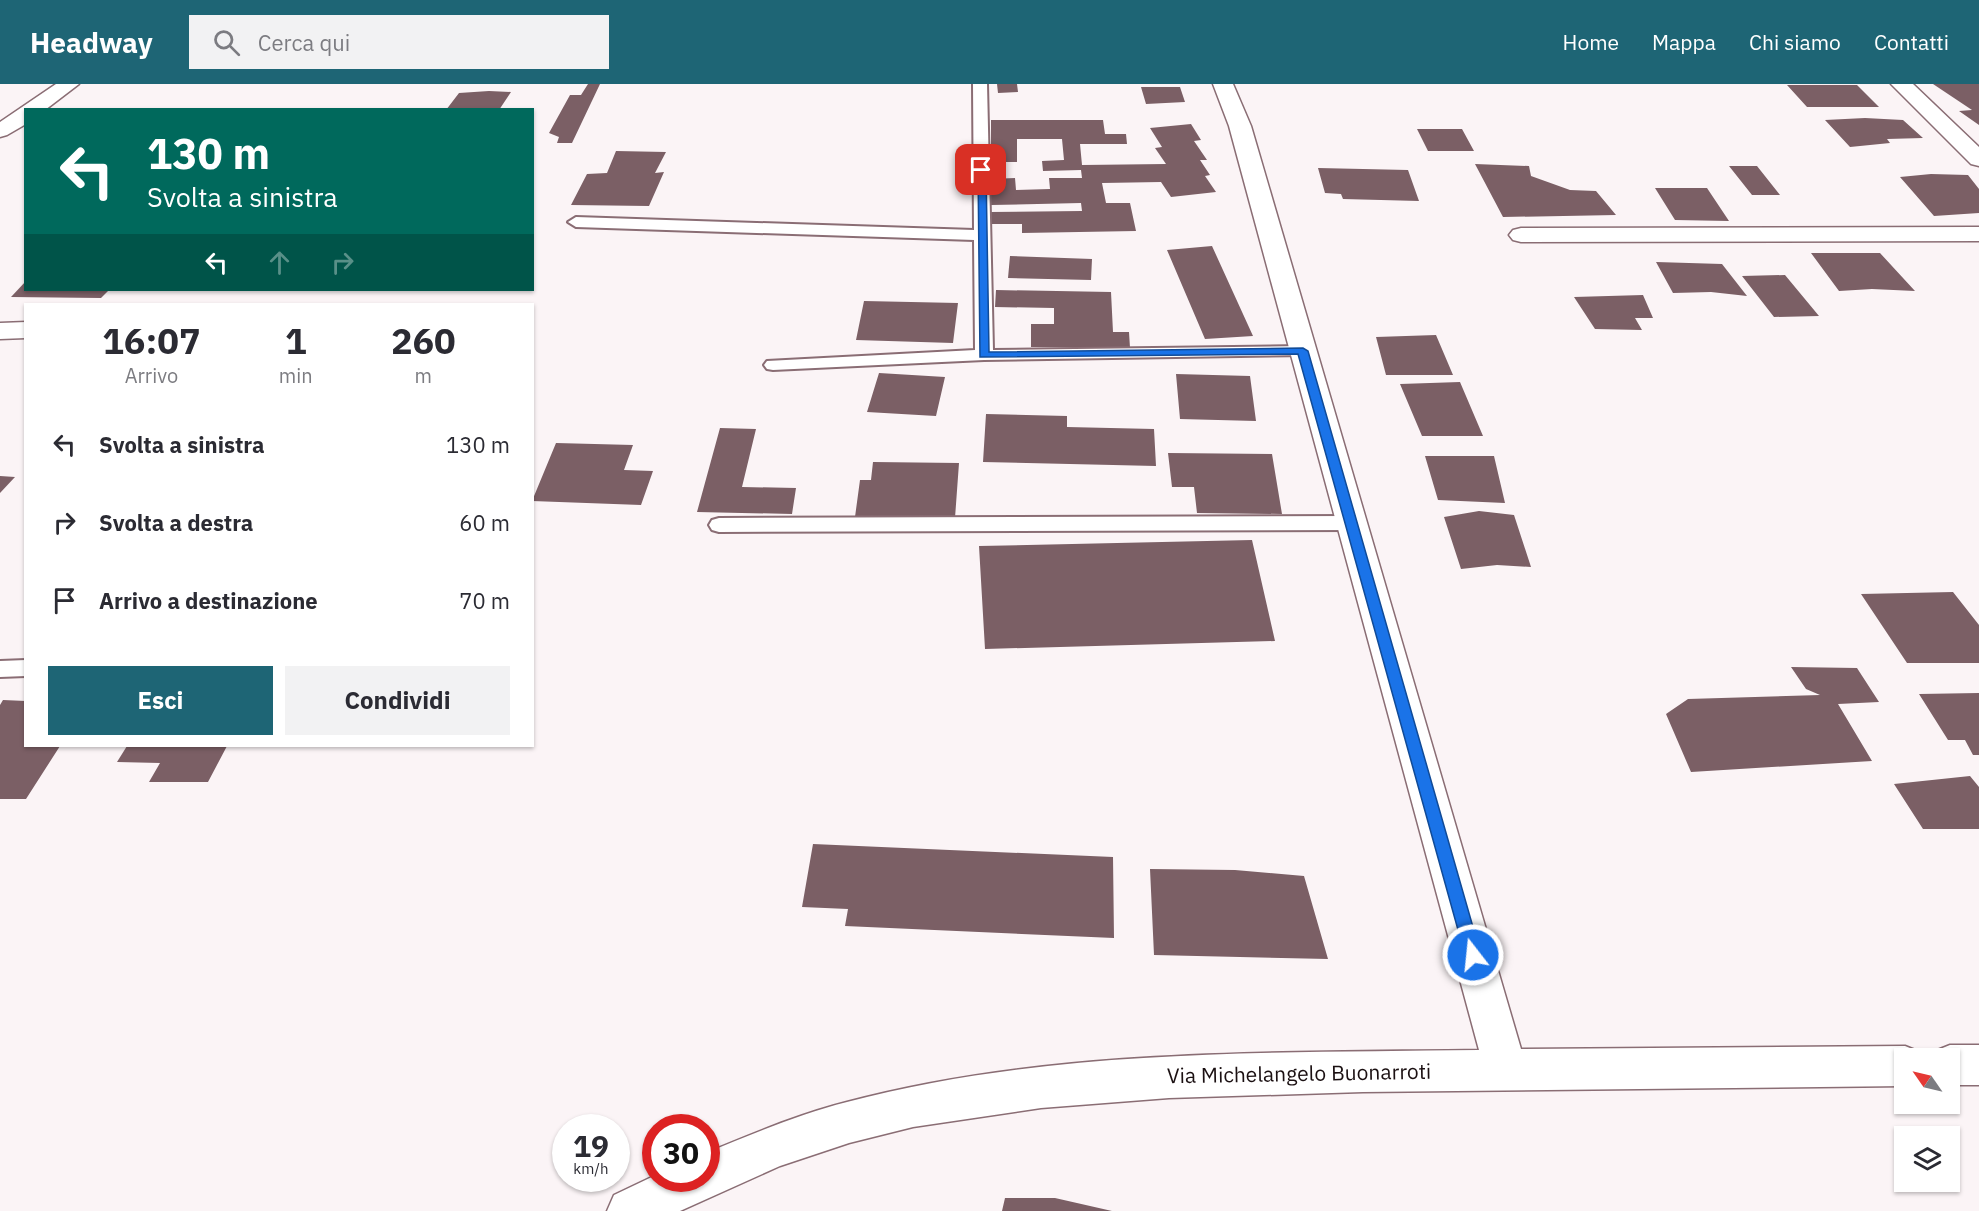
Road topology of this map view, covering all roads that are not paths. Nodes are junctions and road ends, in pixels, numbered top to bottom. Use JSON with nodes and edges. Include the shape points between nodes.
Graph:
{"nodes":[{"id":1,"x":69,"y":84,"type":"edge"},
{"id":2,"x":980,"y":84,"type":"edge"},
{"id":3,"x":1223,"y":84,"type":"edge"},
{"id":4,"x":1901,"y":84,"type":"edge"},
{"id":5,"x":35,"y":108,"type":"edge"},
{"id":6,"x":1979,"y":159,"type":"edge"},
{"id":7,"x":576,"y":222,"type":"dead end"},
{"id":8,"x":982,"y":234,"type":"junction"},
{"id":9,"x":1979,"y":234,"type":"edge"},
{"id":10,"x":1521,"y":235,"type":"dead end"},
{"id":11,"x":0,"y":330,"type":"edge"},
{"id":12,"x":24,"y":330,"type":"edge"},
{"id":13,"x":1303,"y":351,"type":"junction"},
{"id":14,"x":984,"y":355,"type":"junction"},
{"id":15,"x":773,"y":365,"type":"dead end"},
{"id":16,"x":1352,"y":523,"type":"junction"},
{"id":17,"x":719,"y":525,"type":"dead end"},
{"id":18,"x":24,"y":668,"type":"edge"},
{"id":19,"x":0,"y":669,"type":"edge"},
{"id":20,"x":1960,"y":1065,"type":"edge"},
{"id":21,"x":1979,"y":1065,"type":"edge"},
{"id":22,"x":1894,"y":1066,"type":"edge"},
{"id":23,"x":1505,"y":1069,"type":"junction"},
{"id":24,"x":720,"y":1169,"type":"edge"},
{"id":25,"x":670,"y":1192,"type":"edge"},
{"id":26,"x":630,"y":1211,"type":"edge"}],
"edges":[{"from":1,"to":5,"type":"street"},
{"from":2,"to":8,"type":"lane"},
{"from":3,"to":13,"type":"street","via":[[1240,126]]},
{"from":4,"to":6,"type":"street"},
{"from":7,"to":8,"type":"lane"},
{"from":8,"to":14,"type":"lane"},
{"from":9,"to":10,"type":"street"},
{"from":11,"to":12,"type":"street"},
{"from":13,"to":14,"type":"lane"},
{"from":13,"to":16,"type":"street"},
{"from":14,"to":15,"type":"lane"},
{"from":16,"to":17,"type":"lane"},
{"from":16,"to":23,"type":"street"},
{"from":18,"to":19,"type":"lane"},
{"from":20,"to":21,"type":"street"},
{"from":22,"to":23,"type":"street","name":"Via Michelangelo Buonarroti"},
{"from":23,"to":24,"type":"street","name":"Via Michelangelo Buonarroti","via":[[1154,1078],[1036,1087],[917,1106],[848,1122]]},
{"from":25,"to":26,"type":"street"}]}
